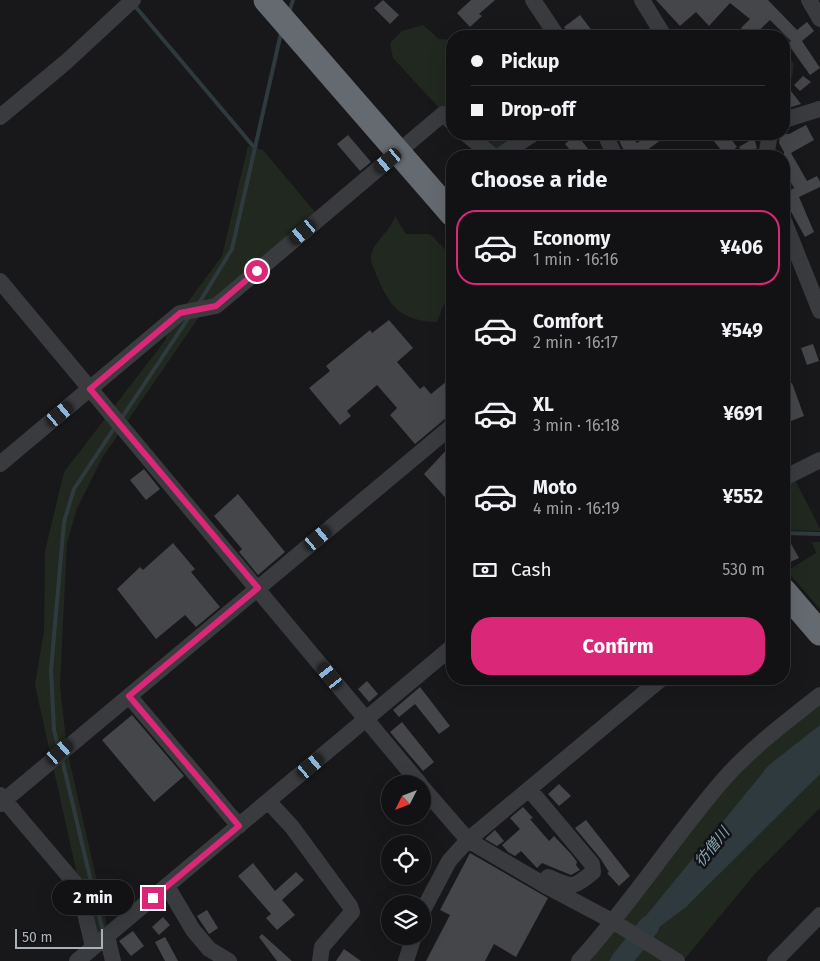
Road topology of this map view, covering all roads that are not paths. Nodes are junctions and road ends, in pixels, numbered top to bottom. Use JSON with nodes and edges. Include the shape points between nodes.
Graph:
{"nodes":[{"id":1,"x":133,"y":0,"type":"edge"},
{"id":2,"x":533,"y":0,"type":"edge"},
{"id":3,"x":642,"y":0,"type":"edge"},
{"id":4,"x":277,"y":5,"type":"edge"},
{"id":5,"x":553,"y":30,"type":"edge"},
{"id":6,"x":660,"y":30,"type":"edge"},
{"id":7,"x":820,"y":109,"type":"edge"},
{"id":8,"x":446,"y":117,"type":"edge"},
{"id":9,"x":0,"y":118,"type":"edge"},
{"id":10,"x":790,"y":118,"type":"edge"},
{"id":11,"x":473,"y":140,"type":"edge"},
{"id":12,"x":524,"y":140,"type":"edge"},
{"id":13,"x":486,"y":150,"type":"edge"},
{"id":14,"x":508,"y":150,"type":"edge"},
{"id":15,"x":398,"y":152,"type":"junction"},
{"id":16,"x":446,"y":207,"type":"edge"},
{"id":17,"x":790,"y":236,"type":"edge"},
{"id":18,"x":0,"y":281,"type":"edge"},
{"id":19,"x":820,"y":311,"type":"edge"},
{"id":20,"x":90,"y":389,"type":"junction"},
{"id":21,"x":446,"y":431,"type":"edge"},
{"id":22,"x":820,"y":460,"type":"edge"},
{"id":23,"x":0,"y":464,"type":"edge"},
{"id":24,"x":790,"y":475,"type":"edge"},
{"id":25,"x":258,"y":588,"type":"junction"},
{"id":26,"x":790,"y":598,"type":"edge"},
{"id":27,"x":820,"y":633,"type":"edge"},
{"id":28,"x":446,"y":652,"type":"edge"},
{"id":29,"x":655,"y":685,"type":"edge"},
{"id":30,"x":820,"y":695,"type":"edge"},
{"id":31,"x":129,"y":696,"type":"junction"},
{"id":32,"x":366,"y":720,"type":"junction"},
{"id":33,"x":412,"y":775,"type":"edge"},
{"id":34,"x":531,"y":792,"type":"junction"},
{"id":35,"x":431,"y":797,"type":"edge"},
{"id":36,"x":1,"y":800,"type":"edge"},
{"id":37,"x":268,"y":801,"type":"junction"},
{"id":38,"x":239,"y":826,"type":"junction"},
{"id":39,"x":471,"y":842,"type":"junction"},
{"id":40,"x":517,"y":869,"type":"junction"},
{"id":41,"x":167,"y":886,"type":"junction"},
{"id":42,"x":431,"y":895,"type":"edge"},
{"id":43,"x":820,"y":915,"type":"edge"},
{"id":44,"x":614,"y":922,"type":"junction"},
{"id":45,"x":107,"y":936,"type":"junction"},
{"id":46,"x":411,"y":945,"type":"edge"},
{"id":47,"x":93,"y":947,"type":"junction"},
{"id":48,"x":219,"y":958,"type":"edge"},
{"id":49,"x":321,"y":960,"type":"edge"},
{"id":50,"x":77,"y":961,"type":"edge"},
{"id":51,"x":113,"y":961,"type":"edge"},
{"id":52,"x":406,"y":961,"type":"edge"},
{"id":53,"x":579,"y":961,"type":"edge"},
{"id":54,"x":677,"y":961,"type":"edge"},
{"id":55,"x":775,"y":961,"type":"edge"}],
"edges":[{"from":1,"to":9,"type":"street"},
{"from":2,"to":5,"type":"street"},
{"from":3,"to":6,"type":"street"},
{"from":4,"to":15,"type":"highway"},
{"from":7,"to":10,"type":"street"},
{"from":8,"to":15,"type":"street","via":[[443,114]]},
{"from":11,"to":13,"type":"street"},
{"from":12,"to":14,"type":"street"},
{"from":15,"to":16,"type":"highway"},
{"from":15,"to":20,"type":"street","via":[[216,306],[180,313]]},
{"from":17,"to":19,"type":"street"},
{"from":18,"to":20,"type":"street"},
{"from":20,"to":23,"type":"street"},
{"from":20,"to":25,"type":"street"},
{"from":21,"to":25,"type":"street"},
{"from":22,"to":24,"type":"street"},
{"from":25,"to":31,"type":"street"},
{"from":25,"to":32,"type":"street"},
{"from":26,"to":27,"type":"highway"},
{"from":28,"to":32,"type":"street"},
{"from":29,"to":34,"type":"street"},
{"from":30,"to":44,"type":"street","via":[[724,779]]},
{"from":31,"to":36,"type":"street"},
{"from":31,"to":38,"type":"street"},
{"from":32,"to":33,"type":"street"},
{"from":32,"to":37,"type":"street"},
{"from":34,"to":39,"type":"street"},
{"from":34,"to":40,"type":"street","via":[[592,864],[593,872],[576,886],[571,886]]},
{"from":35,"to":39,"type":"street"},
{"from":36,"to":47,"type":"street","via":[[79,888]]},
{"from":37,"to":38,"type":"street"},
{"from":37,"to":49,"type":"street","via":[[292,827],[352,912],[322,947]]},
{"from":38,"to":41,"type":"street"},
{"from":39,"to":40,"type":"street"},
{"from":39,"to":42,"type":"street","via":[[449,861]]},
{"from":40,"to":44,"type":"street"},
{"from":41,"to":45,"type":"street"},
{"from":41,"to":48,"type":"street","via":[[193,930]]},
{"from":43,"to":55,"type":"street"},
{"from":44,"to":53,"type":"street"},
{"from":44,"to":54,"type":"street"},
{"from":45,"to":47,"type":"street"},
{"from":45,"to":51,"type":"street"},
{"from":46,"to":52,"type":"street"},
{"from":47,"to":50,"type":"street"}]}
